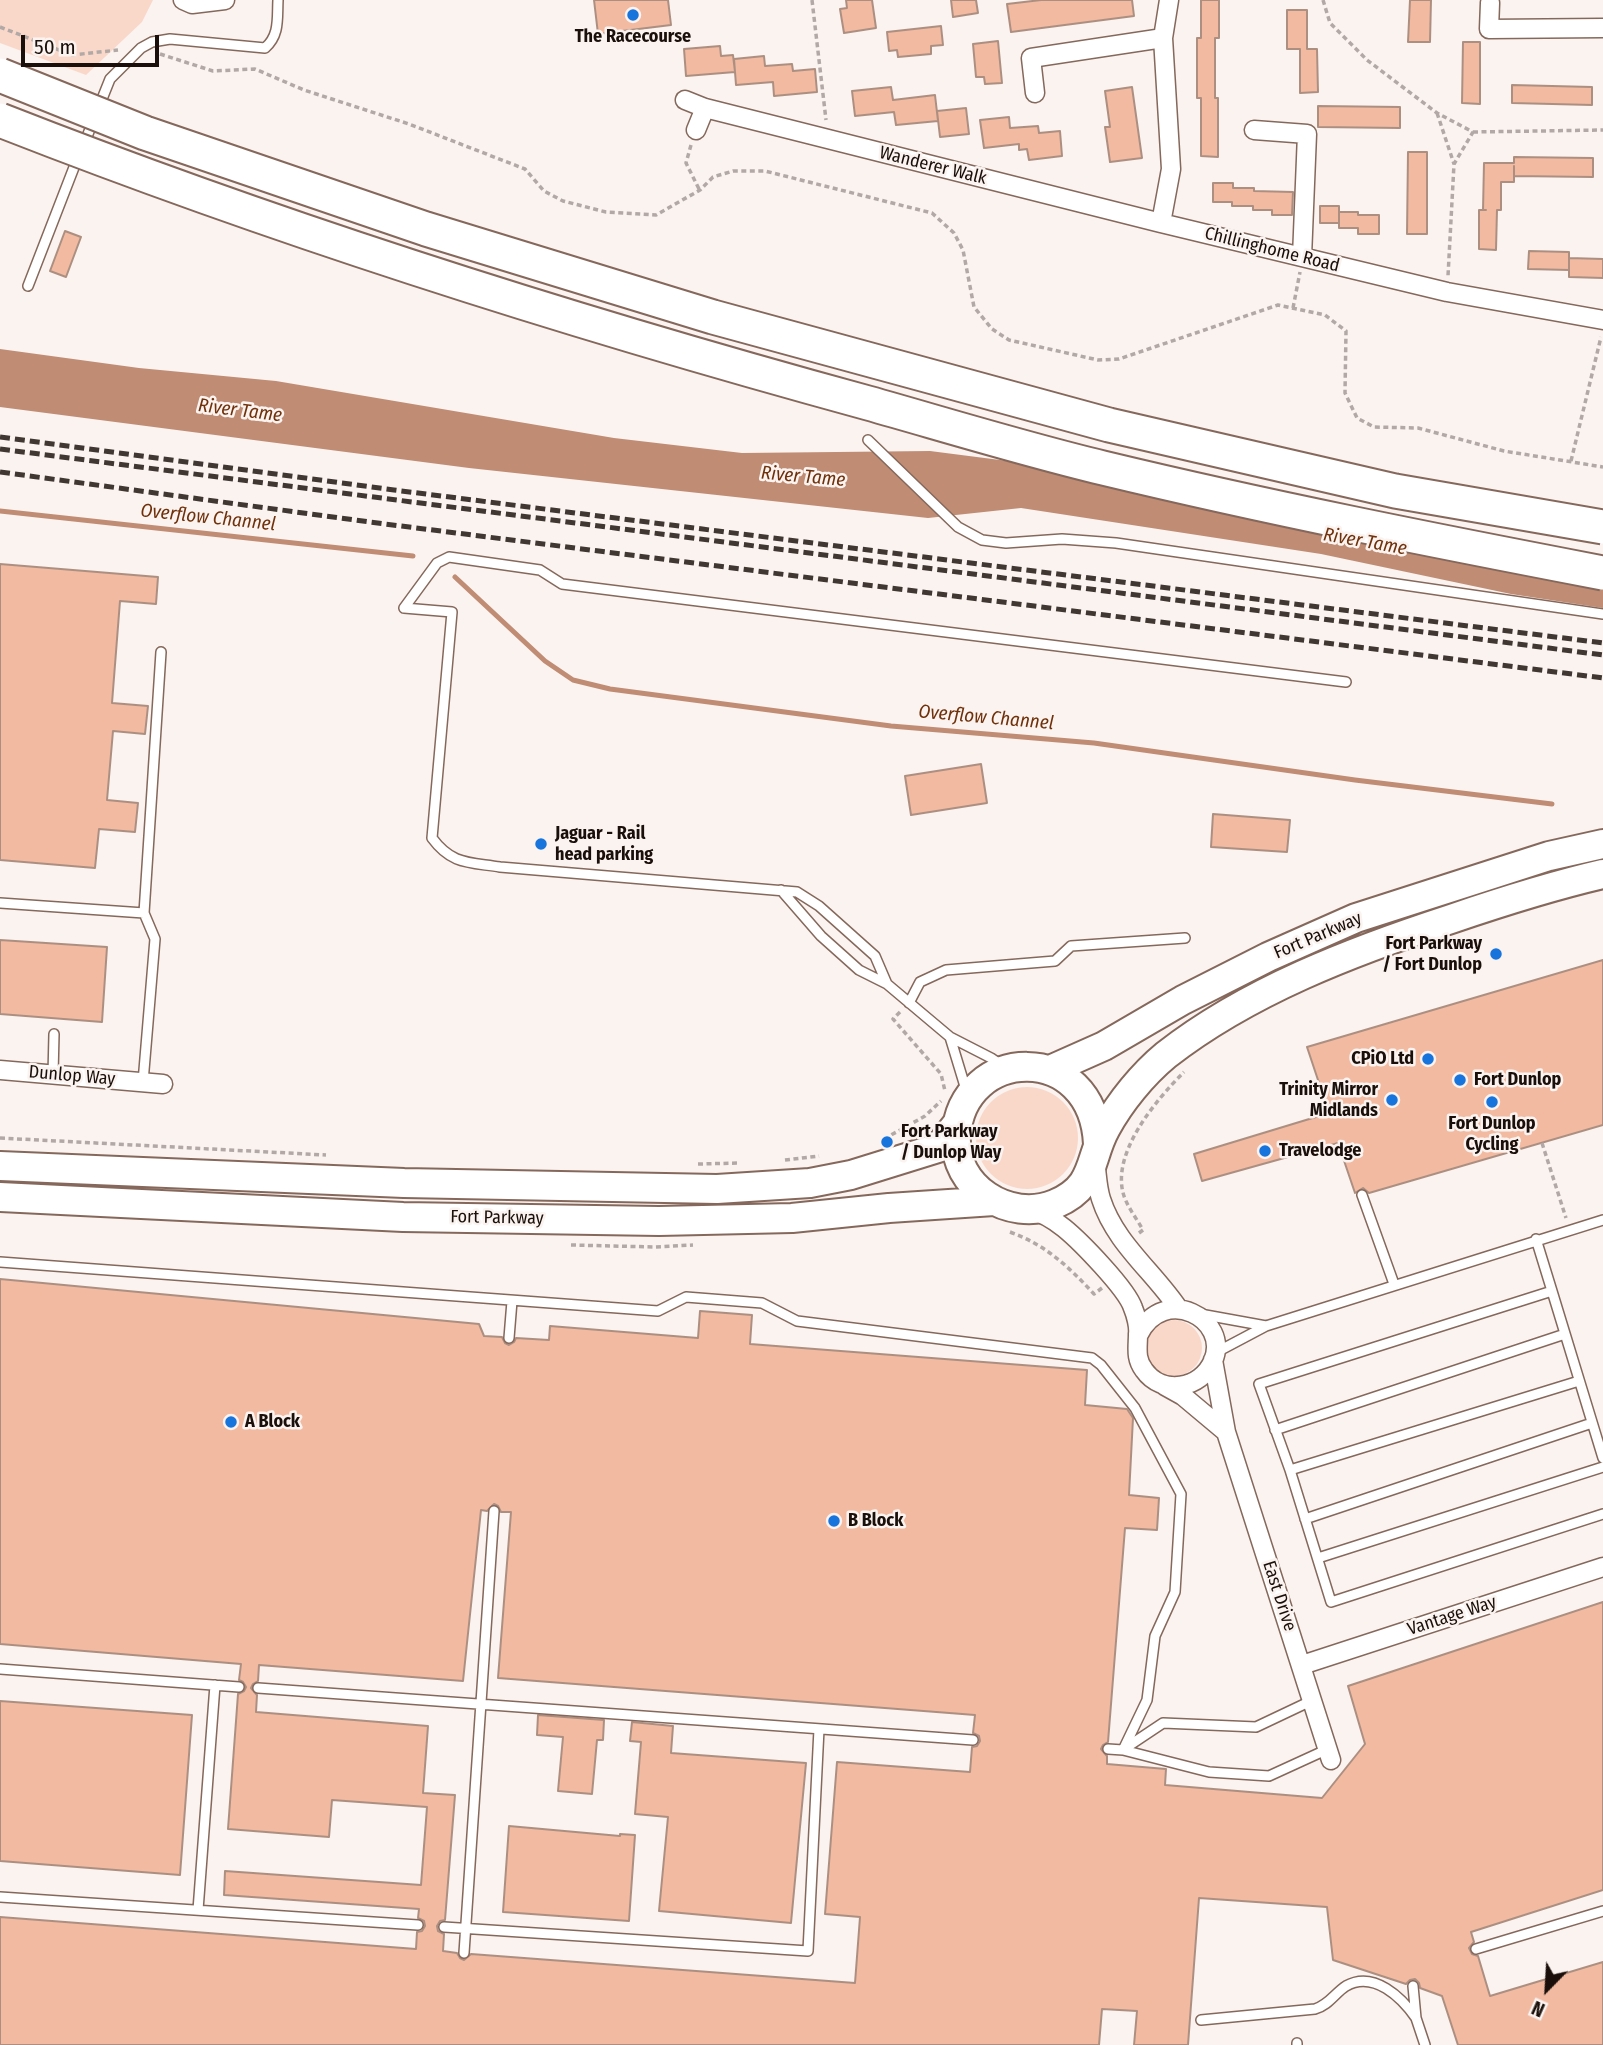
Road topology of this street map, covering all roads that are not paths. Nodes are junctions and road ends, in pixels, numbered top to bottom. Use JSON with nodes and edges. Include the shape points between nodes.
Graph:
{"nodes":[{"id":1,"x":183,"y":0,"type":"edge"},
{"id":2,"x":225,"y":0,"type":"edge"},
{"id":3,"x":278,"y":0,"type":"edge"},
{"id":4,"x":1168,"y":0,"type":"edge"},
{"id":5,"x":1490,"y":3,"type":"dead end"},
{"id":6,"x":1603,"y":28,"type":"edge"},
{"id":7,"x":1163,"y":38,"type":"junction"},
{"id":8,"x":0,"y":75,"type":"edge"},
{"id":9,"x":1035,"y":93,"type":"dead end"},
{"id":10,"x":685,"y":100,"type":"dead end"},
{"id":11,"x":705,"y":108,"type":"junction"},
{"id":12,"x":0,"y":120,"type":"edge"},
{"id":13,"x":696,"y":130,"type":"road end"},
{"id":14,"x":1254,"y":130,"type":"dead end"},
{"id":15,"x":1161,"y":223,"type":"junction"},
{"id":16,"x":1303,"y":257,"type":"junction"},
{"id":17,"x":28,"y":286,"type":"dead end"},
{"id":18,"x":1603,"y":320,"type":"edge"},
{"id":19,"x":868,"y":440,"type":"dead end"},
{"id":20,"x":1603,"y":527,"type":"edge"},
{"id":21,"x":1603,"y":573,"type":"edge"},
{"id":22,"x":1603,"y":614,"type":"edge"},
{"id":23,"x":161,"y":652,"type":"dead end"},
{"id":24,"x":1346,"y":682,"type":"dead end"},
{"id":25,"x":1603,"y":844,"type":"edge"},
{"id":26,"x":1603,"y":874,"type":"edge"},
{"id":27,"x":781,"y":890,"type":"junction"},
{"id":28,"x":0,"y":903,"type":"edge"},
{"id":29,"x":144,"y":913,"type":"junction"},
{"id":30,"x":1185,"y":939,"type":"dead end"},
{"id":31,"x":887,"y":984,"type":"junction"},
{"id":32,"x":909,"y":1003,"type":"junction"},
{"id":33,"x":54,"y":1034,"type":"dead end"},
{"id":34,"x":950,"y":1037,"type":"junction"},
{"id":35,"x":0,"y":1070,"type":"edge"},
{"id":36,"x":1008,"y":1070,"type":"junction"},
{"id":37,"x":1050,"y":1070,"type":"junction"},
{"id":38,"x":53,"y":1075,"type":"junction"},
{"id":39,"x":143,"y":1082,"type":"junction"},
{"id":40,"x":163,"y":1084,"type":"dead end"},
{"id":41,"x":968,"y":1098,"type":"junction"},
{"id":42,"x":957,"y":1124,"type":"junction"},
{"id":43,"x":1097,"y":1153,"type":"junction"},
{"id":44,"x":0,"y":1166,"type":"edge"},
{"id":45,"x":1362,"y":1195,"type":"dead end"},
{"id":46,"x":0,"y":1197,"type":"edge"},
{"id":47,"x":994,"y":1201,"type":"junction"},
{"id":48,"x":1030,"y":1210,"type":"junction"},
{"id":49,"x":1603,"y":1220,"type":"edge"},
{"id":50,"x":1536,"y":1239,"type":"junction"},
{"id":51,"x":0,"y":1262,"type":"edge"},
{"id":52,"x":1394,"y":1284,"type":"junction"},
{"id":53,"x":1552,"y":1292,"type":"junction"},
{"id":54,"x":512,"y":1301,"type":"junction"},
{"id":55,"x":1187,"y":1311,"type":"junction"},
{"id":56,"x":1266,"y":1326,"type":"junction"},
{"id":57,"x":1139,"y":1334,"type":"junction"},
{"id":58,"x":1565,"y":1334,"type":"junction"},
{"id":59,"x":509,"y":1338,"type":"dead end"},
{"id":60,"x":1214,"y":1356,"type":"junction"},
{"id":61,"x":1579,"y":1381,"type":"junction"},
{"id":62,"x":1159,"y":1383,"type":"junction"},
{"id":63,"x":1592,"y":1423,"type":"junction"},
{"id":64,"x":1275,"y":1430,"type":"junction"},
{"id":65,"x":1226,"y":1432,"type":"junction"},
{"id":66,"x":1603,"y":1458,"type":"edge"},
{"id":67,"x":1603,"y":1467,"type":"edge"},
{"id":68,"x":1290,"y":1470,"type":"junction"},
{"id":69,"x":494,"y":1511,"type":"dead end"},
{"id":70,"x":1603,"y":1514,"type":"edge"},
{"id":71,"x":1305,"y":1519,"type":"junction"},
{"id":72,"x":1318,"y":1558,"type":"junction"},
{"id":73,"x":1603,"y":1567,"type":"edge"},
{"id":74,"x":1302,"y":1665,"type":"junction"},
{"id":75,"x":0,"y":1669,"type":"edge"},
{"id":76,"x":215,"y":1685,"type":"junction"},
{"id":77,"x":239,"y":1687,"type":"dead end"},
{"id":78,"x":258,"y":1688,"type":"dead end"},
{"id":79,"x":1313,"y":1700,"type":"junction"},
{"id":80,"x":480,"y":1704,"type":"junction"},
{"id":81,"x":819,"y":1729,"type":"junction"},
{"id":82,"x":973,"y":1740,"type":"dead end"},
{"id":83,"x":1108,"y":1749,"type":"dead end"},
{"id":84,"x":1123,"y":1750,"type":"junction"},
{"id":85,"x":1330,"y":1755,"type":"joint"},
{"id":86,"x":0,"y":1897,"type":"edge"},
{"id":87,"x":198,"y":1910,"type":"junction"},
{"id":88,"x":1603,"y":1911,"type":"edge"},
{"id":89,"x":418,"y":1925,"type":"dead end"},
{"id":90,"x":444,"y":1927,"type":"dead end"},
{"id":91,"x":465,"y":1928,"type":"junction"},
{"id":92,"x":1476,"y":1950,"type":"dead end"},
{"id":93,"x":464,"y":1953,"type":"dead end"},
{"id":94,"x":1413,"y":1986,"type":"dead end"},
{"id":95,"x":1416,"y":2018,"type":"junction"},
{"id":96,"x":1201,"y":2020,"type":"dead end"},
{"id":97,"x":1425,"y":2045,"type":"edge"}],
"edges":[{"from":1,"to":2,"type":"street","via":[[192,4]]},
{"from":3,"to":17,"type":"lane","via":[[276,33],[265,48],[170,39],[152,42],[110,79]]},
{"from":4,"to":7,"type":"street"},
{"from":5,"to":6,"type":"street","via":[[1489,29]]},
{"from":7,"to":9,"type":"street","via":[[1031,58]]},
{"from":7,"to":15,"type":"street","via":[[1171,169]]},
{"from":8,"to":20,"type":"highway","bridge":true,"via":[[145,133],[426,229],[713,317],[1109,425],[1395,491]]},
{"from":10,"to":11,"type":"street","name":"Wanderer Walk"},
{"from":11,"to":13,"type":"street"},
{"from":11,"to":15,"type":"street","name":"Wanderer Walk"},
{"from":12,"to":21,"type":"highway","bridge":true,"via":[[128,170],[373,253],[700,357],[1100,467],[1396,534]]},
{"from":14,"to":16,"type":"street","via":[[1307,134]]},
{"from":15,"to":16,"type":"street","name":"Chillinghome Road"},
{"from":16,"to":18,"type":"street","name":"Chillinghome Road","via":[[1447,292]]},
{"from":19,"to":22,"type":"lane","via":[[958,527],[982,540],[1116,543]]},
{"from":23,"to":29,"type":"lane"},
{"from":24,"to":27,"type":"lane","via":[[562,584],[540,570],[449,557],[437,563],[404,608],[452,612],[432,838],[442,852],[459,861],[500,867]]},
{"from":25,"to":37,"type":"main road","name":"Fort Parkway","via":[[1549,856],[1356,918],[1268,957],[1104,1046]]},
{"from":26,"to":43,"type":"main road","name":"Fort Parkway","via":[[1372,945],[1272,989],[1166,1056],[1136,1085],[1106,1128]]},
{"from":27,"to":31,"type":"lane","via":[[859,970]]},
{"from":27,"to":31,"type":"lane","via":[[797,892],[828,914],[875,956]]},
{"from":28,"to":29,"type":"lane"},
{"from":29,"to":39,"type":"lane","via":[[155,939]]},
{"from":30,"to":32,"type":"lane","via":[[1071,946],[1055,961],[946,970],[919,982]]},
{"from":31,"to":32,"type":"lane"},
{"from":32,"to":34,"type":"lane"},
{"from":33,"to":38,"type":"lane"},
{"from":34,"to":36,"type":"lane"},
{"from":34,"to":41,"type":"lane"},
{"from":35,"to":38,"type":"street","name":"Dunlop Way"},
{"from":36,"to":37,"type":"main road","name":"Fort Parkway"},
{"from":36,"to":41,"type":"main road","name":"Fort Parkway","via":[[985,1080]]},
{"from":37,"to":43,"type":"main road","via":[[1074,1085],[1091,1107],[1097,1125]]},
{"from":38,"to":39,"type":"street","name":"Dunlop Way"},
{"from":39,"to":40,"type":"street","name":"Dunlop Way"},
{"from":41,"to":42,"type":"main road","name":"Fort Parkway"},
{"from":42,"to":44,"type":"main road","name":"Fort Parkway","via":[[938,1148],[851,1175],[810,1183],[717,1189],[404,1183]]},
{"from":42,"to":47,"type":"main road","name":"Fort Parkway","via":[[962,1168],[981,1193]]},
{"from":43,"to":48,"type":"main road","name":"Fort Parkway","via":[[1083,1183],[1065,1199]]},
{"from":43,"to":55,"type":"street","via":[[1100,1198],[1124,1244]]},
{"from":45,"to":52,"type":"lane"},
{"from":46,"to":47,"type":"main road","name":"Fort Parkway","via":[[403,1217],[659,1221],[792,1217]]},
{"from":47,"to":48,"type":"main road","name":"Fort Parkway"},
{"from":48,"to":57,"type":"street","via":[[1065,1228],[1114,1279],[1133,1306]]},
{"from":49,"to":50,"type":"lane"},
{"from":50,"to":52,"type":"lane"},
{"from":50,"to":53,"type":"lane"},
{"from":51,"to":54,"type":"lane"},
{"from":52,"to":56,"type":"lane"},
{"from":53,"to":58,"type":"lane"},
{"from":53,"to":64,"type":"lane","via":[[1259,1384]]},
{"from":54,"to":59,"type":"lane"},
{"from":54,"to":84,"type":"lane","via":[[658,1311],[686,1297],[762,1303],[797,1321],[1092,1358],[1135,1408],[1181,1494],[1175,1592],[1155,1636],[1147,1700]]},
{"from":55,"to":56,"type":"lane"},
{"from":55,"to":57,"type":"street","via":[[1168,1309],[1150,1318]]},
{"from":55,"to":60,"type":"street","via":[[1211,1330]]},
{"from":56,"to":60,"type":"lane"},
{"from":57,"to":62,"type":"street","via":[[1139,1363]]},
{"from":58,"to":61,"type":"lane"},
{"from":58,"to":64,"type":"lane"},
{"from":60,"to":62,"type":"street","via":[[1205,1374],[1191,1384]]},
{"from":60,"to":65,"type":"street","name":"East Drive"},
{"from":61,"to":63,"type":"lane"},
{"from":61,"to":68,"type":"lane"},
{"from":62,"to":65,"type":"street","via":[[1183,1396]]},
{"from":63,"to":66,"type":"lane"},
{"from":63,"to":71,"type":"lane"},
{"from":64,"to":68,"type":"lane"},
{"from":65,"to":74,"type":"street","name":"East Drive"},
{"from":67,"to":72,"type":"lane"},
{"from":68,"to":71,"type":"lane"},
{"from":69,"to":80,"type":"lane"},
{"from":70,"to":72,"type":"lane","via":[[1331,1602]]},
{"from":71,"to":72,"type":"lane"},
{"from":73,"to":74,"type":"street","name":"Vantage Way"},
{"from":74,"to":79,"type":"street","name":"East Drive"},
{"from":75,"to":76,"type":"lane"},
{"from":76,"to":77,"type":"lane"},
{"from":76,"to":87,"type":"lane"},
{"from":78,"to":80,"type":"lane"},
{"from":79,"to":84,"type":"lane","via":[[1256,1727],[1163,1723]]},
{"from":79,"to":85,"type":"street","name":"East Drive"},
{"from":80,"to":81,"type":"lane"},
{"from":80,"to":91,"type":"lane"},
{"from":81,"to":82,"type":"lane"},
{"from":81,"to":91,"type":"lane","via":[[808,1951]]},
{"from":83,"to":84,"type":"lane"},
{"from":84,"to":85,"type":"lane","via":[[1209,1772],[1269,1776]]},
{"from":86,"to":87,"type":"lane"},
{"from":87,"to":89,"type":"lane"},
{"from":88,"to":92,"type":"lane"},
{"from":90,"to":91,"type":"lane"},
{"from":91,"to":93,"type":"lane"},
{"from":94,"to":95,"type":"lane"},
{"from":95,"to":96,"type":"lane","via":[[1393,1992],[1361,1982],[1346,1986],[1315,2010]]},
{"from":95,"to":97,"type":"lane"}]}
